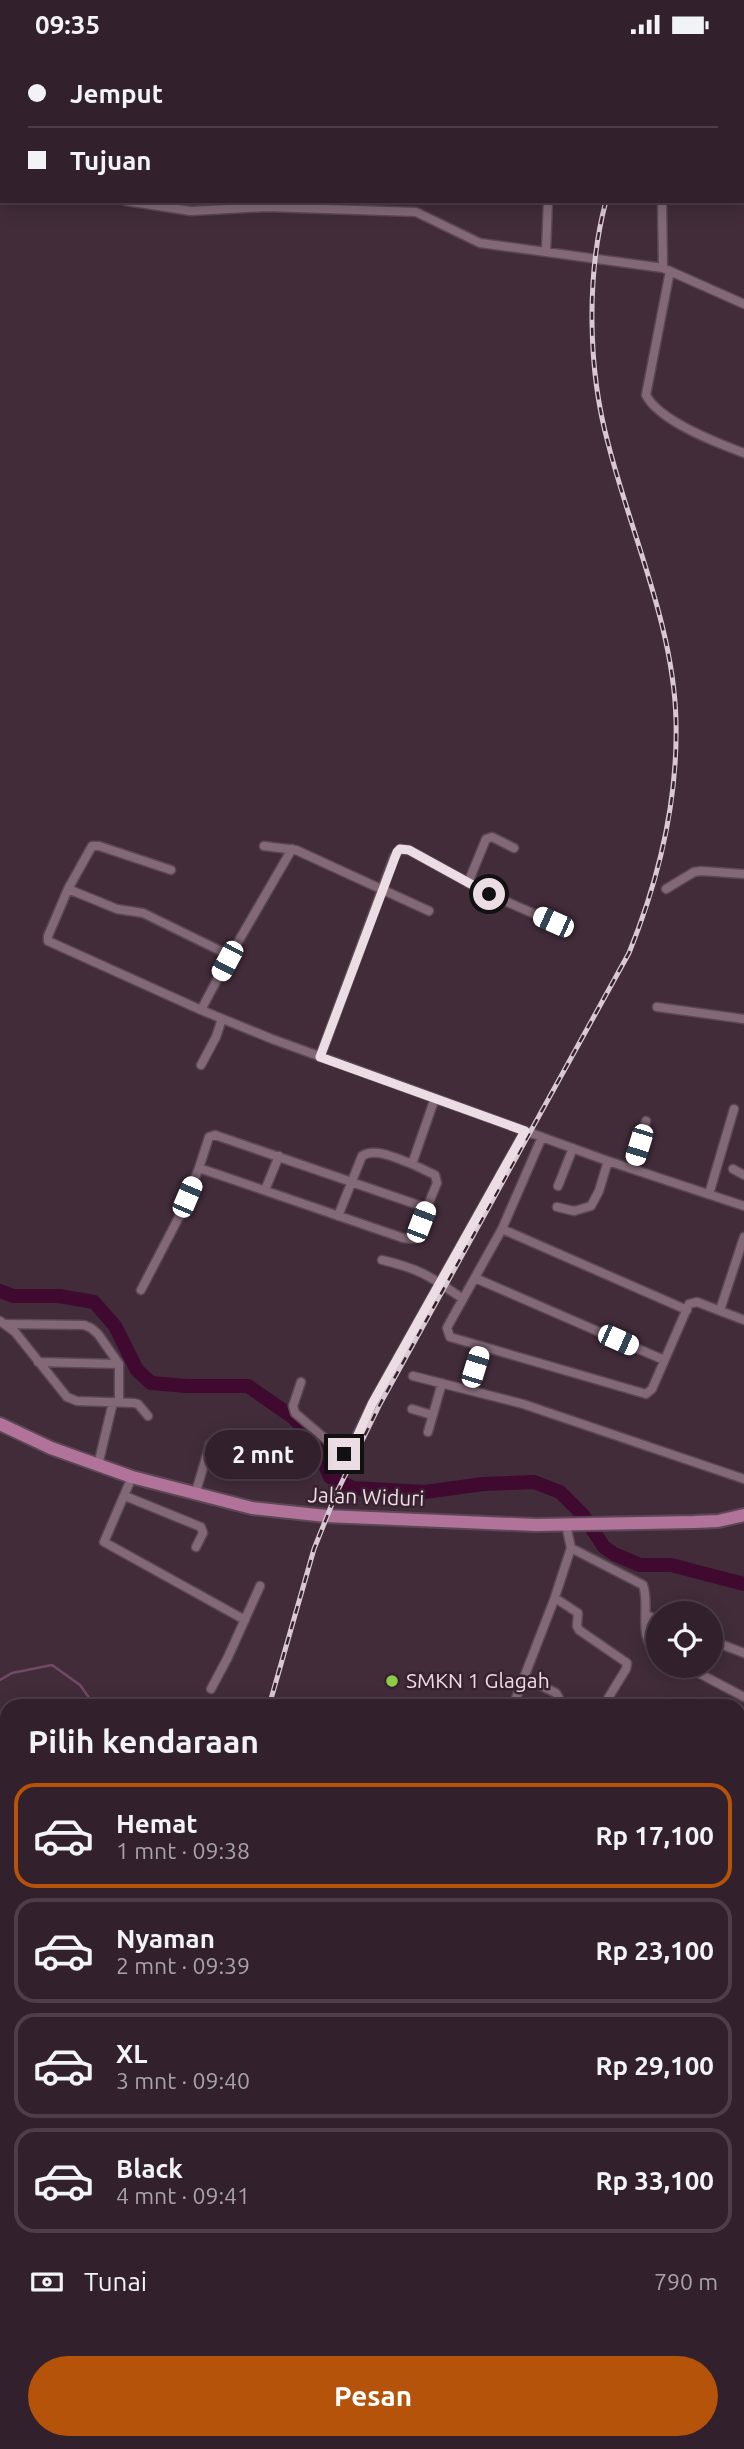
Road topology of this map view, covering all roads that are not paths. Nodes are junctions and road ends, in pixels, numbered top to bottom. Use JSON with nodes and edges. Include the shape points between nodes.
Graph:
{"nodes":[{"id":1,"x":140,"y":203,"type":"edge"},
{"id":2,"x":548,"y":203,"type":"edge"},
{"id":3,"x":662,"y":203,"type":"edge"},
{"id":4,"x":546,"y":252,"type":"junction"},
{"id":5,"x":667,"y":269,"type":"junction"},
{"id":6,"x":744,"y":304,"type":"edge"},
{"id":7,"x":744,"y":453,"type":"edge"},
{"id":8,"x":264,"y":846,"type":"dead end"},
{"id":9,"x":514,"y":848,"type":"dead end"},
{"id":10,"x":292,"y":849,"type":"junction"},
{"id":11,"x":171,"y":870,"type":"dead end"},
{"id":12,"x":744,"y":874,"type":"edge"},
{"id":13,"x":468,"y":883,"type":"junction"},
{"id":14,"x":68,"y":889,"type":"junction"},
{"id":15,"x":382,"y":889,"type":"junction"},
{"id":16,"x":666,"y":889,"type":"dead end"},
{"id":17,"x":429,"y":911,"type":"dead end"},
{"id":18,"x":553,"y":922,"type":"dead end"},
{"id":19,"x":227,"y":961,"type":"junction"},
{"id":20,"x":657,"y":1007,"type":"dead end"},
{"id":21,"x":201,"y":1010,"type":"junction"},
{"id":22,"x":222,"y":1019,"type":"junction"},
{"id":23,"x":744,"y":1019,"type":"edge"},
{"id":24,"x":320,"y":1057,"type":"junction"},
{"id":25,"x":201,"y":1065,"type":"dead end"},
{"id":26,"x":435,"y":1098,"type":"junction"},
{"id":27,"x":734,"y":1108,"type":"dead end"},
{"id":28,"x":646,"y":1121,"type":"dead end"},
{"id":29,"x":525,"y":1131,"type":"junction"},
{"id":30,"x":542,"y":1137,"type":"junction"},
{"id":31,"x":573,"y":1148,"type":"junction"},
{"id":32,"x":279,"y":1156,"type":"junction"},
{"id":33,"x":608,"y":1161,"type":"junction"},
{"id":34,"x":412,"y":1164,"type":"junction"},
{"id":35,"x":200,"y":1168,"type":"junction"},
{"id":36,"x":733,"y":1168,"type":"dead end"},
{"id":37,"x":632,"y":1169,"type":"junction"},
{"id":38,"x":744,"y":1175,"type":"edge"},
{"id":39,"x":352,"y":1182,"type":"junction"},
{"id":40,"x":558,"y":1186,"type":"dead end"},
{"id":41,"x":265,"y":1190,"type":"junction"},
{"id":42,"x":709,"y":1194,"type":"junction"},
{"id":43,"x":744,"y":1206,"type":"edge"},
{"id":44,"x":557,"y":1207,"type":"dead end"},
{"id":45,"x":427,"y":1208,"type":"junction"},
{"id":46,"x":338,"y":1216,"type":"junction"},
{"id":47,"x":502,"y":1229,"type":"junction"},
{"id":48,"x":744,"y":1237,"type":"edge"},
{"id":49,"x":382,"y":1260,"type":"dead end"},
{"id":50,"x":475,"y":1278,"type":"junction"},
{"id":51,"x":441,"y":1283,"type":"junction"},
{"id":52,"x":141,"y":1290,"type":"dead end"},
{"id":53,"x":463,"y":1299,"type":"junction"},
{"id":54,"x":687,"y":1310,"type":"junction"},
{"id":55,"x":720,"y":1310,"type":"junction"},
{"id":56,"x":744,"y":1319,"type":"edge"},
{"id":57,"x":3,"y":1322,"type":"edge"},
{"id":58,"x":482,"y":1346,"type":"junction"},
{"id":59,"x":664,"y":1360,"type":"junction"},
{"id":60,"x":38,"y":1362,"type":"junction"},
{"id":61,"x":119,"y":1364,"type":"junction"},
{"id":62,"x":413,"y":1375,"type":"dead end"},
{"id":63,"x":301,"y":1382,"type":"dead end"},
{"id":64,"x":442,"y":1383,"type":"junction"},
{"id":65,"x":469,"y":1389,"type":"junction"},
{"id":66,"x":116,"y":1402,"type":"junction"},
{"id":67,"x":412,"y":1409,"type":"dead end"},
{"id":68,"x":432,"y":1415,"type":"junction"},
{"id":69,"x":148,"y":1416,"type":"dead end"},
{"id":70,"x":0,"y":1424,"type":"edge"},
{"id":71,"x":428,"y":1432,"type":"dead end"},
{"id":72,"x":210,"y":1444,"type":"dead end"},
{"id":73,"x":98,"y":1465,"type":"junction"},
{"id":74,"x":744,"y":1479,"type":"edge"},
{"id":75,"x":131,"y":1480,"type":"junction"},
{"id":76,"x":125,"y":1495,"type":"junction"},
{"id":77,"x":195,"y":1495,"type":"junction"},
{"id":78,"x":744,"y":1515,"type":"edge"},
{"id":79,"x":568,"y":1525,"type":"junction"},
{"id":80,"x":196,"y":1547,"type":"dead end"},
{"id":81,"x":571,"y":1548,"type":"junction"},
{"id":82,"x":260,"y":1586,"type":"dead end"},
{"id":83,"x":555,"y":1598,"type":"junction"},
{"id":84,"x":646,"y":1601,"type":"edge"},
{"id":85,"x":245,"y":1620,"type":"junction"},
{"id":86,"x":723,"y":1645,"type":"edge"},
{"id":87,"x":744,"y":1653,"type":"edge"},
{"id":88,"x":524,"y":1678,"type":"junction"},
{"id":89,"x":708,"y":1678,"type":"edge"},
{"id":90,"x":211,"y":1689,"type":"dead end"},
{"id":91,"x":744,"y":1697,"type":"edge"},
{"id":92,"x":516,"y":1699,"type":"edge"},
{"id":93,"x":558,"y":1699,"type":"edge"},
{"id":94,"x":608,"y":1699,"type":"edge"}],
"edges":[{"from":1,"to":4,"type":"street","via":[[191,211],[266,207],[416,212],[480,243]]},
{"from":2,"to":4,"type":"street"},
{"from":3,"to":5,"type":"street"},
{"from":4,"to":5,"type":"street"},
{"from":5,"to":6,"type":"street"},
{"from":5,"to":7,"type":"street","via":[[646,395],[663,413]]},
{"from":8,"to":10,"type":"street"},
{"from":9,"to":13,"type":"street","via":[[492,837],[486,839]]},
{"from":10,"to":15,"type":"street"},
{"from":10,"to":19,"type":"street"},
{"from":11,"to":14,"type":"street","via":[[95,845],[88,849]]},
{"from":12,"to":16,"type":"street","via":[[701,870]]},
{"from":13,"to":15,"type":"street","via":[[400,849]]},
{"from":13,"to":18,"type":"street"},
{"from":14,"to":19,"type":"street","via":[[117,909],[144,913],[223,951]]},
{"from":14,"to":21,"type":"street","via":[[49,943]]},
{"from":15,"to":17,"type":"street"},
{"from":15,"to":24,"type":"street"},
{"from":19,"to":21,"type":"street"},
{"from":20,"to":23,"type":"street"},
{"from":21,"to":22,"type":"street"},
{"from":22,"to":24,"type":"street"},
{"from":22,"to":25,"type":"street"},
{"from":24,"to":26,"type":"street"},
{"from":26,"to":29,"type":"street"},
{"from":26,"to":34,"type":"street"},
{"from":27,"to":42,"type":"street"},
{"from":28,"to":37,"type":"street"},
{"from":29,"to":30,"type":"street"},
{"from":29,"to":51,"type":"street"},
{"from":30,"to":31,"type":"street"},
{"from":30,"to":47,"type":"street"},
{"from":31,"to":33,"type":"street"},
{"from":31,"to":40,"type":"street"},
{"from":32,"to":35,"type":"street","via":[[215,1135],[209,1137]]},
{"from":32,"to":39,"type":"street"},
{"from":32,"to":41,"type":"street"},
{"from":33,"to":37,"type":"street"},
{"from":33,"to":44,"type":"street","via":[[591,1206],[573,1211]]},
{"from":34,"to":39,"type":"street","via":[[365,1153]]},
{"from":34,"to":45,"type":"street","via":[[437,1179]]},
{"from":35,"to":41,"type":"street"},
{"from":35,"to":52,"type":"street"},
{"from":36,"to":38,"type":"street"},
{"from":37,"to":42,"type":"street"},
{"from":39,"to":45,"type":"street"},
{"from":39,"to":46,"type":"street"},
{"from":41,"to":46,"type":"street"},
{"from":42,"to":43,"type":"street"},
{"from":45,"to":46,"type":"street","via":[[410,1239]]},
{"from":47,"to":50,"type":"street"},
{"from":47,"to":54,"type":"street"},
{"from":48,"to":55,"type":"street"},
{"from":49,"to":51,"type":"street","via":[[411,1267]]},
{"from":50,"to":53,"type":"street"},
{"from":50,"to":59,"type":"street"},
{"from":51,"to":53,"type":"street"},
{"from":51,"to":63,"type":"street","via":[[348,1454],[295,1413]]},
{"from":53,"to":58,"type":"street","via":[[448,1332],[452,1339]]},
{"from":54,"to":55,"type":"street","via":[[697,1302]]},
{"from":54,"to":59,"type":"street"},
{"from":55,"to":56,"type":"street"},
{"from":57,"to":60,"type":"street"},
{"from":57,"to":61,"type":"street","via":[[89,1327]]},
{"from":58,"to":59,"type":"street","via":[[646,1394]]},
{"from":58,"to":65,"type":"street"},
{"from":60,"to":61,"type":"street"},
{"from":60,"to":66,"type":"street","via":[[67,1397]]},
{"from":61,"to":66,"type":"street"},
{"from":62,"to":64,"type":"street"},
{"from":64,"to":65,"type":"street"},
{"from":64,"to":68,"type":"street"},
{"from":65,"to":74,"type":"street"},
{"from":66,"to":69,"type":"street","via":[[138,1404]]},
{"from":66,"to":73,"type":"street"},
{"from":67,"to":68,"type":"street"},
{"from":68,"to":71,"type":"street"},
{"from":70,"to":73,"type":"main road","name":"Jalan Widuri"},
{"from":72,"to":77,"type":"street"},
{"from":73,"to":75,"type":"main road","name":"Jalan Widuri"},
{"from":75,"to":76,"type":"street"},
{"from":75,"to":77,"type":"main road","name":"Jalan Widuri"},
{"from":76,"to":80,"type":"street","via":[[201,1527]]},
{"from":76,"to":85,"type":"street","via":[[104,1542]]},
{"from":77,"to":79,"type":"main road","name":"Jalan Widuri","via":[[295,1514]]},
{"from":78,"to":79,"type":"main road","name":"Jalan Widuri","via":[[718,1521]]},
{"from":79,"to":81,"type":"street"},
{"from":81,"to":83,"type":"street"},
{"from":81,"to":84,"type":"street","via":[[643,1585]]},
{"from":82,"to":85,"type":"street"},
{"from":83,"to":88,"type":"street"},
{"from":83,"to":94,"type":"street","via":[[578,1613],[579,1630],[627,1663]]},
{"from":85,"to":90,"type":"street"},
{"from":86,"to":87,"type":"street"},
{"from":88,"to":92,"type":"street"},
{"from":88,"to":93,"type":"street","via":[[556,1693]]},
{"from":89,"to":91,"type":"street"}]}
